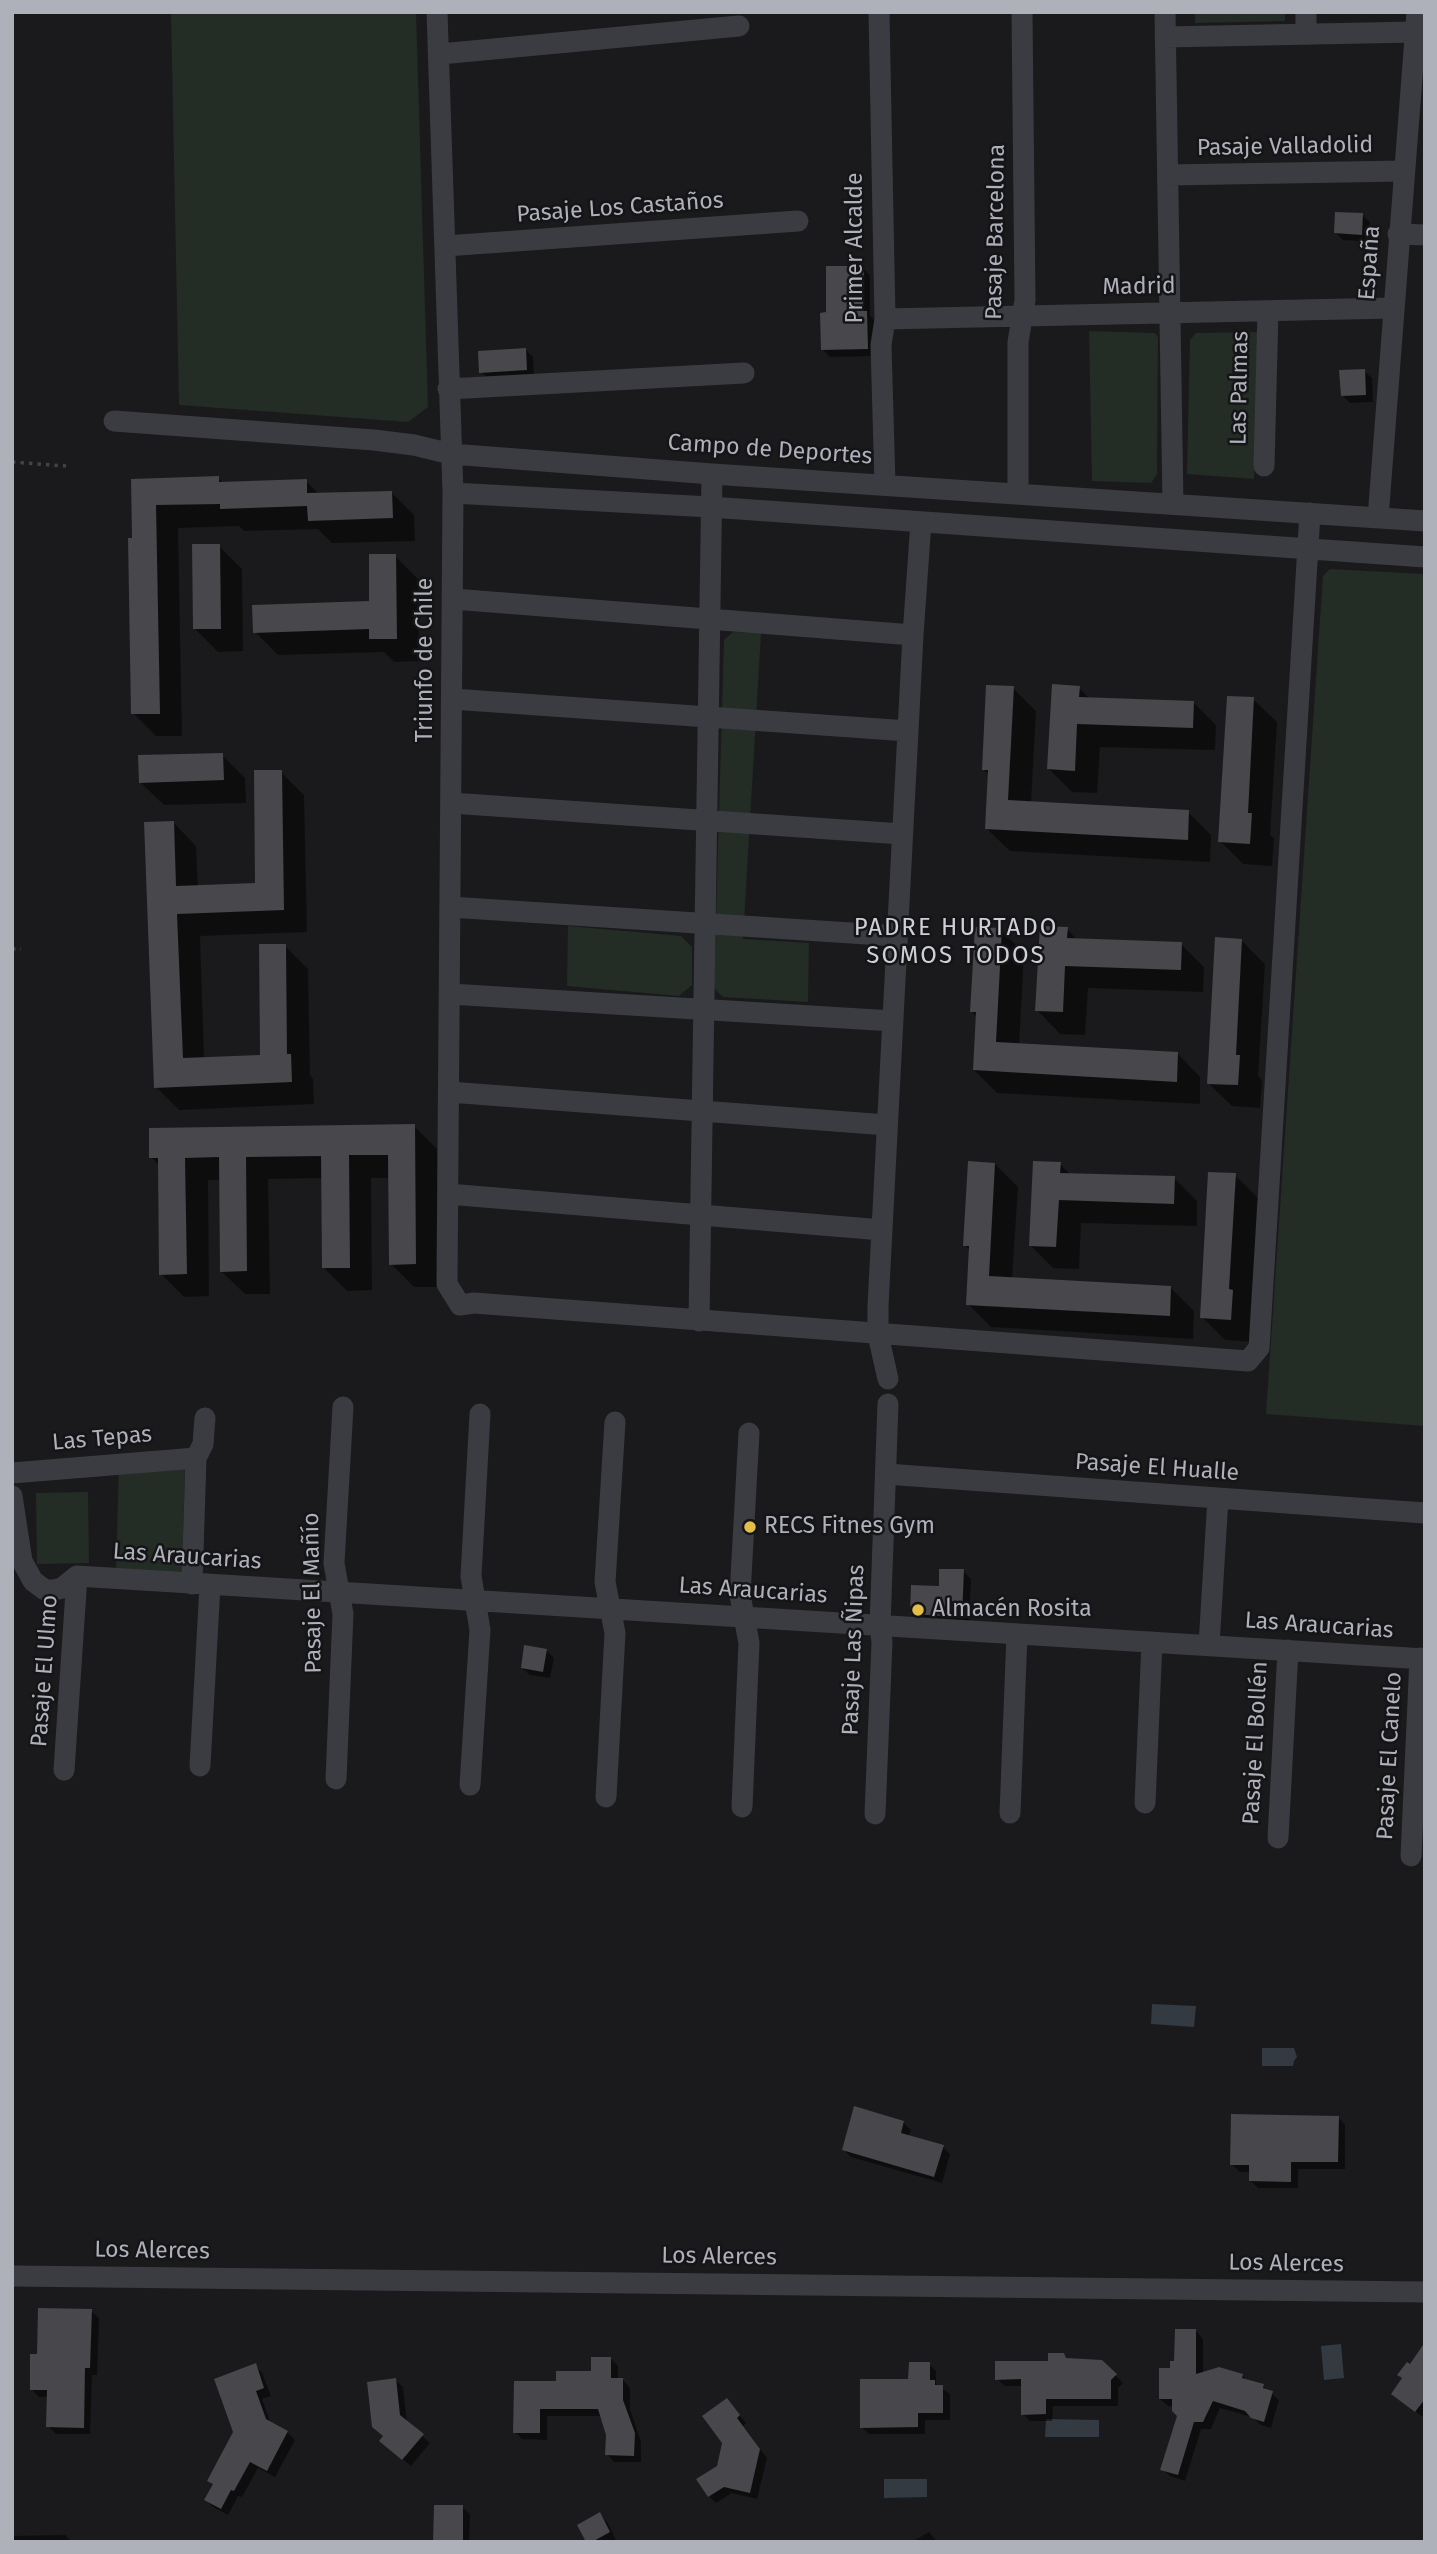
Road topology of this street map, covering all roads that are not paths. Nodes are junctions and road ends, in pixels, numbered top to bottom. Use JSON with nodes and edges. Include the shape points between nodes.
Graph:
{"nodes":[{"id":1,"x":437,"y":12,"type":"edge"},
{"id":2,"x":880,"y":12,"type":"edge"},
{"id":3,"x":1022,"y":12,"type":"edge"},
{"id":4,"x":1165,"y":12,"type":"edge"},
{"id":5,"x":1306,"y":12,"type":"edge"},
{"id":6,"x":1416,"y":22,"type":"edge"},
{"id":7,"x":739,"y":26,"type":"dead end"},
{"id":8,"x":1306,"y":34,"type":"junction"},
{"id":9,"x":1165,"y":37,"type":"junction"},
{"id":10,"x":440,"y":54,"type":"junction"},
{"id":11,"x":1403,"y":171,"type":"junction"},
{"id":12,"x":1168,"y":175,"type":"junction"},
{"id":13,"x":798,"y":221,"type":"dead end"},
{"id":14,"x":1398,"y":234,"type":"junction"},
{"id":15,"x":1425,"y":235,"type":"edge"},
{"id":16,"x":445,"y":246,"type":"junction"},
{"id":17,"x":1393,"y":308,"type":"junction"},
{"id":18,"x":1268,"y":311,"type":"junction"},
{"id":19,"x":1171,"y":313,"type":"junction"},
{"id":20,"x":1023,"y":316,"type":"junction"},
{"id":21,"x":885,"y":319,"type":"junction"},
{"id":22,"x":744,"y":373,"type":"dead end"},
{"id":23,"x":448,"y":389,"type":"junction"},
{"id":24,"x":114,"y":421,"type":"dead end"},
{"id":25,"x":451,"y":454,"type":"junction"},
{"id":26,"x":1264,"y":466,"type":"dead end"},
{"id":27,"x":712,"y":474,"type":"junction"},
{"id":28,"x":885,"y":484,"type":"junction"},
{"id":29,"x":453,"y":493,"type":"junction"},
{"id":30,"x":1018,"y":493,"type":"junction"},
{"id":31,"x":1173,"y":504,"type":"junction"},
{"id":32,"x":710,"y":507,"type":"junction"},
{"id":33,"x":1310,"y":513,"type":"junction"},
{"id":34,"x":1378,"y":518,"type":"junction"},
{"id":35,"x":921,"y":522,"type":"junction"},
{"id":36,"x":1425,"y":522,"type":"edge"},
{"id":37,"x":1307,"y":550,"type":"junction"},
{"id":38,"x":1425,"y":557,"type":"edge"},
{"id":39,"x":453,"y":599,"type":"junction"},
{"id":40,"x":709,"y":619,"type":"junction"},
{"id":41,"x":913,"y":635,"type":"junction"},
{"id":42,"x":452,"y":699,"type":"junction"},
{"id":43,"x":707,"y":717,"type":"junction"},
{"id":44,"x":908,"y":731,"type":"junction"},
{"id":45,"x":451,"y":803,"type":"junction"},
{"id":46,"x":706,"y":820,"type":"junction"},
{"id":47,"x":902,"y":834,"type":"junction"},
{"id":48,"x":450,"y":907,"type":"junction"},
{"id":49,"x":705,"y":924,"type":"junction"},
{"id":50,"x":897,"y":936,"type":"junction"},
{"id":51,"x":450,"y":994,"type":"junction"},
{"id":52,"x":703,"y":1010,"type":"junction"},
{"id":53,"x":893,"y":1021,"type":"junction"},
{"id":54,"x":449,"y":1093,"type":"junction"},
{"id":55,"x":702,"y":1111,"type":"junction"},
{"id":56,"x":887,"y":1125,"type":"junction"},
{"id":57,"x":448,"y":1194,"type":"junction"},
{"id":58,"x":700,"y":1215,"type":"junction"},
{"id":59,"x":882,"y":1230,"type":"junction"},
{"id":60,"x":699,"y":1321,"type":"junction"},
{"id":61,"x":878,"y":1335,"type":"junction"},
{"id":62,"x":888,"y":1379,"type":"dead end"},
{"id":63,"x":888,"y":1404,"type":"dead end"},
{"id":64,"x":344,"y":1407,"type":"dead end"},
{"id":65,"x":480,"y":1414,"type":"dead end"},
{"id":66,"x":205,"y":1418,"type":"dead end"},
{"id":67,"x":615,"y":1422,"type":"dead end"},
{"id":68,"x":748,"y":1433,"type":"dead end"},
{"id":69,"x":196,"y":1458,"type":"junction"},
{"id":70,"x":12,"y":1473,"type":"edge"},
{"id":71,"x":886,"y":1474,"type":"junction"},
{"id":72,"x":12,"y":1496,"type":"edge"},
{"id":73,"x":1218,"y":1498,"type":"junction"},
{"id":74,"x":1425,"y":1513,"type":"edge"},
{"id":75,"x":77,"y":1576,"type":"junction"},
{"id":76,"x":201,"y":1584,"type":"junction"},
{"id":77,"x":339,"y":1592,"type":"junction"},
{"id":78,"x":475,"y":1601,"type":"junction"},
{"id":79,"x":610,"y":1609,"type":"junction"},
{"id":80,"x":744,"y":1617,"type":"junction"},
{"id":81,"x":880,"y":1626,"type":"junction"},
{"id":82,"x":1017,"y":1634,"type":"junction"},
{"id":83,"x":1152,"y":1642,"type":"junction"},
{"id":84,"x":1209,"y":1645,"type":"junction"},
{"id":85,"x":1288,"y":1650,"type":"junction"},
{"id":86,"x":1422,"y":1658,"type":"edge"},
{"id":87,"x":200,"y":1766,"type":"dead end"},
{"id":88,"x":64,"y":1770,"type":"dead end"},
{"id":89,"x":336,"y":1779,"type":"dead end"},
{"id":90,"x":470,"y":1786,"type":"dead end"},
{"id":91,"x":606,"y":1797,"type":"dead end"},
{"id":92,"x":1145,"y":1803,"type":"dead end"},
{"id":93,"x":742,"y":1807,"type":"dead end"},
{"id":94,"x":1010,"y":1813,"type":"dead end"},
{"id":95,"x":875,"y":1814,"type":"dead end"},
{"id":96,"x":1278,"y":1838,"type":"dead end"},
{"id":97,"x":1411,"y":1856,"type":"dead end"},
{"id":98,"x":12,"y":2276,"type":"edge"},
{"id":99,"x":1425,"y":2292,"type":"edge"}],
"edges":[{"from":1,"to":10,"type":"street","name":"Triunfo de Chile"},
{"from":2,"to":21,"type":"street","name":"Primer Alcalde"},
{"from":3,"to":20,"type":"street","name":"Pasaje Barcelona"},
{"from":4,"to":9,"type":"street"},
{"from":5,"to":8,"type":"street"},
{"from":6,"to":8,"type":"street"},
{"from":6,"to":11,"type":"street","name":"España"},
{"from":7,"to":10,"type":"street"},
{"from":8,"to":9,"type":"street"},
{"from":9,"to":12,"type":"street"},
{"from":10,"to":16,"type":"street","name":"Triunfo de Chile"},
{"from":11,"to":12,"type":"street","name":"Pasaje Valladolid"},
{"from":11,"to":14,"type":"street","name":"España"},
{"from":12,"to":19,"type":"street"},
{"from":13,"to":16,"type":"street","name":"Pasaje Los Castaños"},
{"from":14,"to":15,"type":"street"},
{"from":14,"to":17,"type":"street","name":"España"},
{"from":16,"to":23,"type":"street","name":"Triunfo de Chile"},
{"from":17,"to":18,"type":"street","name":"Madrid"},
{"from":17,"to":34,"type":"street","name":"España"},
{"from":18,"to":19,"type":"street","name":"Madrid"},
{"from":18,"to":26,"type":"street","name":"Las Palmas"},
{"from":19,"to":20,"type":"street","name":"Madrid"},
{"from":19,"to":31,"type":"street"},
{"from":20,"to":21,"type":"street","name":"Madrid"},
{"from":20,"to":30,"type":"street","name":"Pasaje Barcelona","via":[[1018,342]]},
{"from":21,"to":28,"type":"street","name":"Primer Alcalde","via":[[881,345]]},
{"from":22,"to":23,"type":"street"},
{"from":23,"to":25,"type":"street","name":"Triunfo de Chile"},
{"from":24,"to":25,"type":"street","name":"Campo de Deportes","via":[[374,440]]},
{"from":25,"to":27,"type":"street","name":"Campo de Deportes"},
{"from":25,"to":29,"type":"street","name":"Triunfo de Chile"},
{"from":27,"to":28,"type":"street","name":"Campo de Deportes"},
{"from":27,"to":32,"type":"street"},
{"from":28,"to":30,"type":"street","name":"Campo de Deportes"},
{"from":29,"to":32,"type":"street"},
{"from":29,"to":39,"type":"street","name":"Triunfo de Chile"},
{"from":30,"to":31,"type":"street","name":"Campo de Deportes"},
{"from":31,"to":33,"type":"street","name":"Campo de Deportes"},
{"from":32,"to":35,"type":"street"},
{"from":32,"to":40,"type":"street"},
{"from":33,"to":34,"type":"street","name":"Campo de Deportes"},
{"from":33,"to":37,"type":"street"},
{"from":34,"to":36,"type":"street","name":"Campo de Deportes"},
{"from":35,"to":37,"type":"street"},
{"from":35,"to":41,"type":"street"},
{"from":37,"to":38,"type":"street"},
{"from":37,"to":61,"type":"street","via":[[1259,1348],[1248,1361]]},
{"from":39,"to":40,"type":"street"},
{"from":39,"to":42,"type":"street","name":"Triunfo de Chile"},
{"from":40,"to":41,"type":"street"},
{"from":40,"to":43,"type":"street"},
{"from":41,"to":44,"type":"street"},
{"from":42,"to":43,"type":"street"},
{"from":42,"to":45,"type":"street","name":"Triunfo de Chile"},
{"from":43,"to":44,"type":"street"},
{"from":43,"to":46,"type":"street"},
{"from":44,"to":47,"type":"street"},
{"from":45,"to":46,"type":"street"},
{"from":45,"to":48,"type":"street","name":"Triunfo de Chile"},
{"from":46,"to":47,"type":"street"},
{"from":46,"to":49,"type":"street"},
{"from":47,"to":50,"type":"street"},
{"from":48,"to":49,"type":"street"},
{"from":48,"to":51,"type":"street","name":"Triunfo de Chile"},
{"from":49,"to":50,"type":"street"},
{"from":49,"to":52,"type":"street"},
{"from":50,"to":53,"type":"street"},
{"from":51,"to":52,"type":"street"},
{"from":51,"to":54,"type":"street","name":"Triunfo de Chile"},
{"from":52,"to":53,"type":"street"},
{"from":52,"to":55,"type":"street"},
{"from":53,"to":56,"type":"street"},
{"from":54,"to":55,"type":"street"},
{"from":54,"to":57,"type":"street","name":"Triunfo de Chile"},
{"from":55,"to":56,"type":"street"},
{"from":55,"to":58,"type":"street"},
{"from":56,"to":59,"type":"street"},
{"from":57,"to":58,"type":"street"},
{"from":57,"to":60,"type":"street","name":"Triunfo de Chile","via":[[447,1284],[460,1305]]},
{"from":58,"to":59,"type":"street"},
{"from":58,"to":60,"type":"street"},
{"from":59,"to":61,"type":"street"},
{"from":60,"to":61,"type":"street"},
{"from":61,"to":62,"type":"street"},
{"from":63,"to":71,"type":"street","name":"Pasaje Las Ñipas"},
{"from":64,"to":77,"type":"street","name":"Pasaje El Mañío","via":[[334,1563]]},
{"from":65,"to":78,"type":"street","via":[[471,1576]]},
{"from":66,"to":69,"type":"street","via":[[203,1444]]},
{"from":67,"to":79,"type":"street","via":[[605,1582]]},
{"from":68,"to":80,"type":"street","via":[[740,1595]]},
{"from":69,"to":70,"type":"street","name":"Las Tepas"},
{"from":69,"to":76,"type":"street"},
{"from":71,"to":73,"type":"street","name":"Pasaje El Hualle"},
{"from":71,"to":81,"type":"street","name":"Pasaje Las Ñipas"},
{"from":72,"to":75,"type":"street","via":[[22,1561],[33,1581],[45,1590],[54,1590]]},
{"from":73,"to":74,"type":"street","name":"Pasaje El Hualle"},
{"from":73,"to":84,"type":"street"},
{"from":75,"to":76,"type":"street","name":"Las Araucarias"},
{"from":75,"to":88,"type":"street","name":"Pasaje El Ulmo"},
{"from":76,"to":77,"type":"street","name":"Las Araucarias"},
{"from":76,"to":87,"type":"street"},
{"from":77,"to":78,"type":"street","name":"Las Araucarias"},
{"from":77,"to":89,"type":"street","name":"Pasaje El Mañío","via":[[343,1614]]},
{"from":78,"to":79,"type":"street","name":"Las Araucarias"},
{"from":78,"to":90,"type":"street","via":[[480,1630]]},
{"from":79,"to":80,"type":"street","name":"Las Araucarias"},
{"from":79,"to":91,"type":"street","via":[[615,1633]]},
{"from":80,"to":81,"type":"street","name":"Las Araucarias"},
{"from":80,"to":93,"type":"street","via":[[748,1643]]},
{"from":81,"to":82,"type":"street","name":"Las Araucarias"},
{"from":81,"to":95,"type":"street","name":"Pasaje Las Ñipas"},
{"from":82,"to":83,"type":"street","name":"Las Araucarias"},
{"from":82,"to":94,"type":"street"},
{"from":83,"to":84,"type":"street","name":"Las Araucarias"},
{"from":83,"to":92,"type":"street"},
{"from":84,"to":85,"type":"street","name":"Las Araucarias"},
{"from":85,"to":86,"type":"street","name":"Las Araucarias"},
{"from":85,"to":96,"type":"street","name":"Pasaje El Bollén"},
{"from":86,"to":97,"type":"street","name":"Pasaje El Canelo"},
{"from":98,"to":99,"type":"street","name":"Los Alerces"}]}
